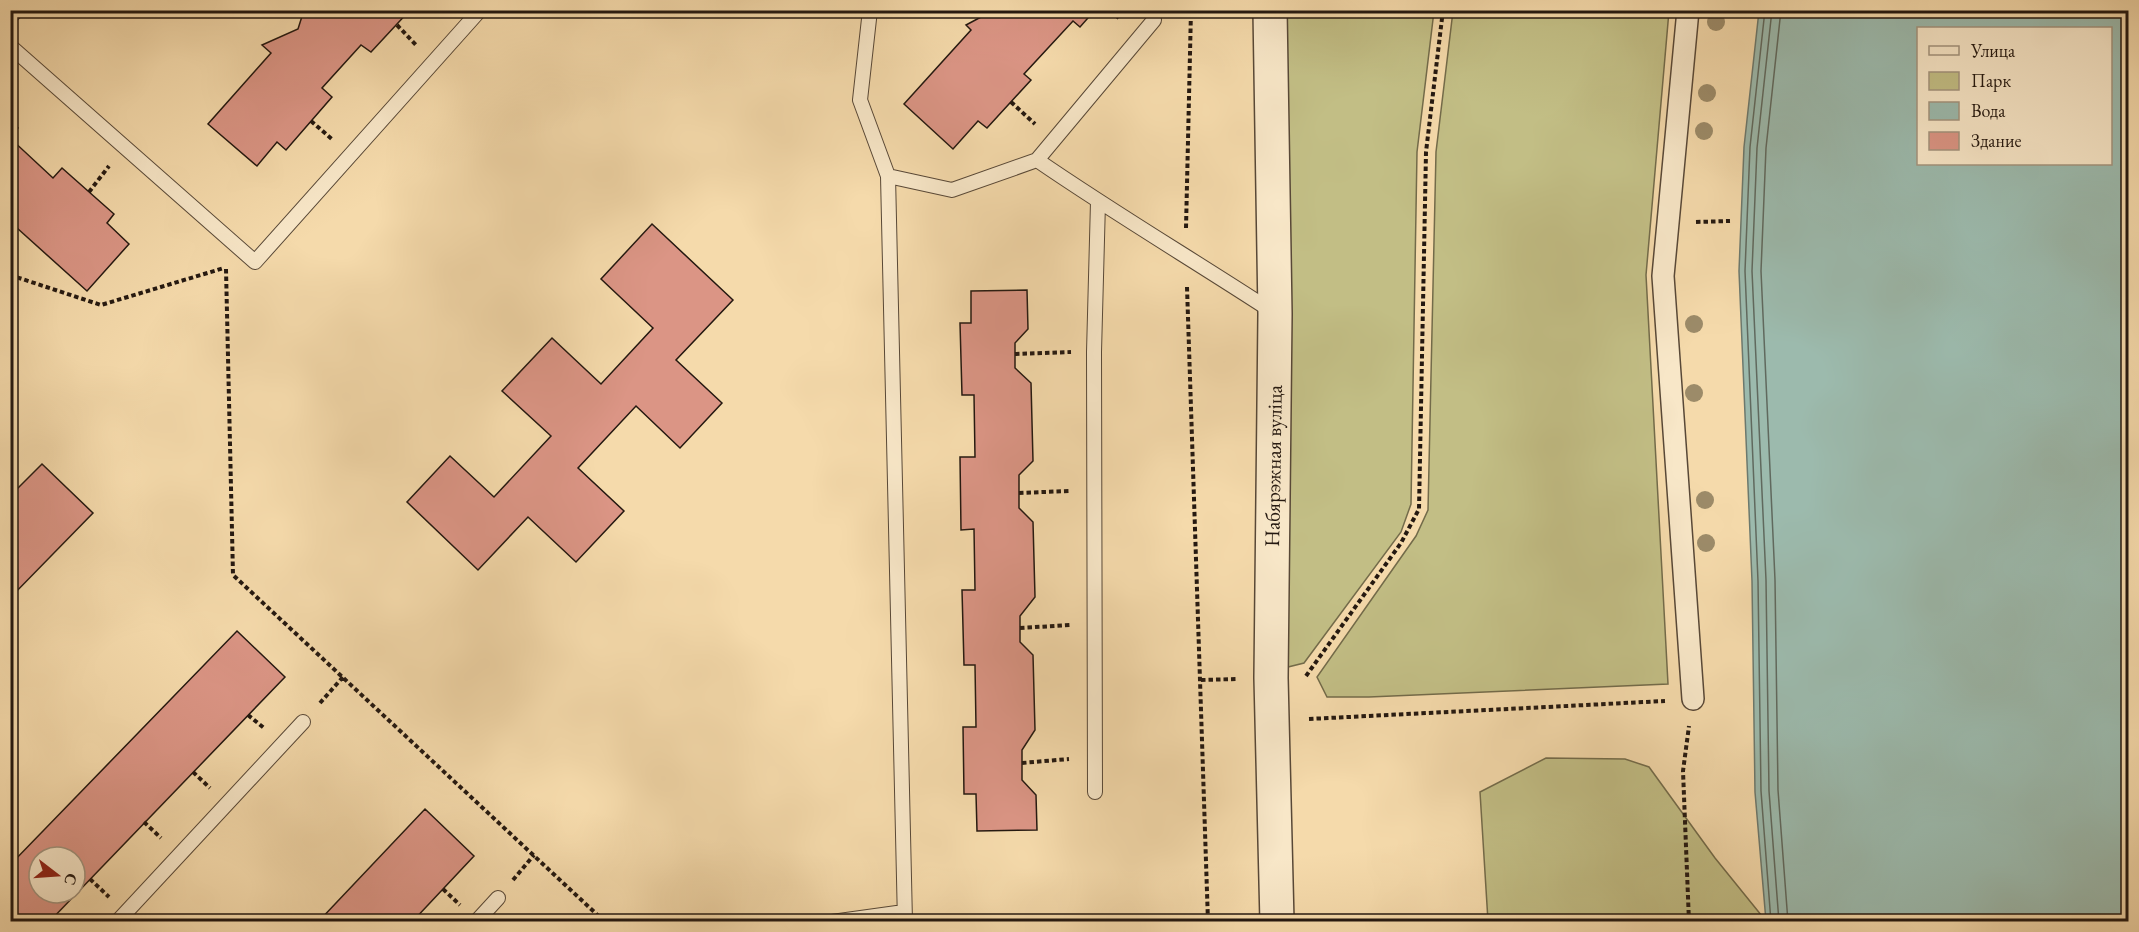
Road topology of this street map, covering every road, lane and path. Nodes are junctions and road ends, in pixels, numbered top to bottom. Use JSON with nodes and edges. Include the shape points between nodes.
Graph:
{"nodes":[{"id":1,"x":17,"y":10,"type":"edge"},
{"id":2,"x":480,"y":10,"type":"edge"},
{"id":3,"x":870,"y":10,"type":"edge"},
{"id":4,"x":1191,"y":10,"type":"edge"},
{"id":5,"x":1270,"y":10,"type":"edge"},
{"id":6,"x":1443,"y":10,"type":"edge"},
{"id":7,"x":1688,"y":10,"type":"edge"},
{"id":8,"x":10,"y":17,"type":"edge"},
{"id":9,"x":1154,"y":20,"type":"dead end"},
{"id":10,"x":10,"y":46,"type":"edge"},
{"id":11,"x":1011,"y":102,"type":"dead end"},
{"id":12,"x":1053,"y":140,"type":"junction"},
{"id":13,"x":124,"y":146,"type":"junction"},
{"id":14,"x":1037,"y":160,"type":"junction"},
{"id":15,"x":888,"y":176,"type":"junction"},
{"id":16,"x":89,"y":192,"type":"dead end"},
{"id":17,"x":1098,"y":202,"type":"junction"},
{"id":18,"x":225,"y":235,"type":"junction"},
{"id":19,"x":1186,"y":255,"type":"junction"},
{"id":20,"x":255,"y":262,"type":"junction"},
{"id":21,"x":226,"y":268,"type":"junction"},
{"id":22,"x":10,"y":275,"type":"edge"},
{"id":23,"x":1275,"y":314,"type":"junction"},
{"id":24,"x":1094,"y":352,"type":"junction"},
{"id":25,"x":1015,"y":354,"type":"dead end"},
{"id":26,"x":1094,"y":490,"type":"junction"},
{"id":27,"x":1019,"y":493,"type":"dead end"},
{"id":28,"x":1094,"y":624,"type":"junction"},
{"id":29,"x":1020,"y":628,"type":"dead end"},
{"id":30,"x":343,"y":677,"type":"junction"},
{"id":31,"x":1304,"y":679,"type":"dead end"},
{"id":32,"x":1693,"y":699,"type":"junction"},
{"id":33,"x":1308,"y":709,"type":"dead end"},
{"id":34,"x":303,"y":722,"type":"joint"},
{"id":35,"x":1095,"y":757,"type":"junction"},
{"id":36,"x":1022,"y":763,"type":"dead end"},
{"id":37,"x":1095,"y":792,"type":"dead end"},
{"id":38,"x":534,"y":855,"type":"junction"},
{"id":39,"x":498,"y":898,"type":"joint"},
{"id":40,"x":904,"y":917,"type":"edge"},
{"id":41,"x":117,"y":921,"type":"edge"},
{"id":42,"x":476,"y":921,"type":"edge"},
{"id":43,"x":605,"y":921,"type":"edge"},
{"id":44,"x":832,"y":921,"type":"edge"},
{"id":45,"x":1208,"y":921,"type":"edge"},
{"id":46,"x":1277,"y":921,"type":"edge"},
{"id":47,"x":1689,"y":921,"type":"edge"}],
"edges":[{"from":1,"to":8,"type":"lane"},
{"from":2,"to":20,"type":"lane"},
{"from":3,"to":15,"type":"lane","via":[[860,100]]},
{"from":4,"to":19,"type":"path"},
{"from":5,"to":23,"type":"street","name":"Набярэжная вуліца"},
{"from":6,"to":31,"type":"path","via":[[1426,152],[1419,509],[1401,543]]},
{"from":7,"to":32,"type":"street","via":[[1663,276]]},
{"from":9,"to":12,"type":"lane"},
{"from":10,"to":13,"type":"lane"},
{"from":11,"to":12,"type":"path"},
{"from":12,"to":14,"type":"lane"},
{"from":13,"to":16,"type":"path"},
{"from":13,"to":18,"type":"lane"},
{"from":14,"to":15,"type":"lane","via":[[952,190]]},
{"from":14,"to":17,"type":"lane"},
{"from":15,"to":40,"type":"lane"},
{"from":17,"to":19,"type":"lane"},
{"from":17,"to":24,"type":"lane"},
{"from":18,"to":20,"type":"lane"},
{"from":18,"to":21,"type":"path"},
{"from":19,"to":23,"type":"lane"},
{"from":19,"to":45,"type":"path"},
{"from":20,"to":21,"type":"path"},
{"from":21,"to":22,"type":"path","via":[[101,305]]},
{"from":21,"to":30,"type":"path","via":[[233,575]]},
{"from":23,"to":46,"type":"street","name":"Набярэжная вуліца","via":[[1270,678]]},
{"from":24,"to":25,"type":"path"},
{"from":24,"to":26,"type":"lane"},
{"from":26,"to":27,"type":"path"},
{"from":26,"to":28,"type":"lane"},
{"from":28,"to":29,"type":"path"},
{"from":28,"to":35,"type":"lane"},
{"from":30,"to":34,"type":"path"},
{"from":30,"to":38,"type":"path"},
{"from":32,"to":33,"type":"path","via":[[1309,719]]},
{"from":32,"to":47,"type":"path","via":[[1683,771]]},
{"from":34,"to":41,"type":"lane"},
{"from":35,"to":36,"type":"path"},
{"from":35,"to":37,"type":"lane"},
{"from":38,"to":39,"type":"path"},
{"from":38,"to":43,"type":"path"},
{"from":39,"to":42,"type":"lane"},
{"from":40,"to":44,"type":"lane"}]}
